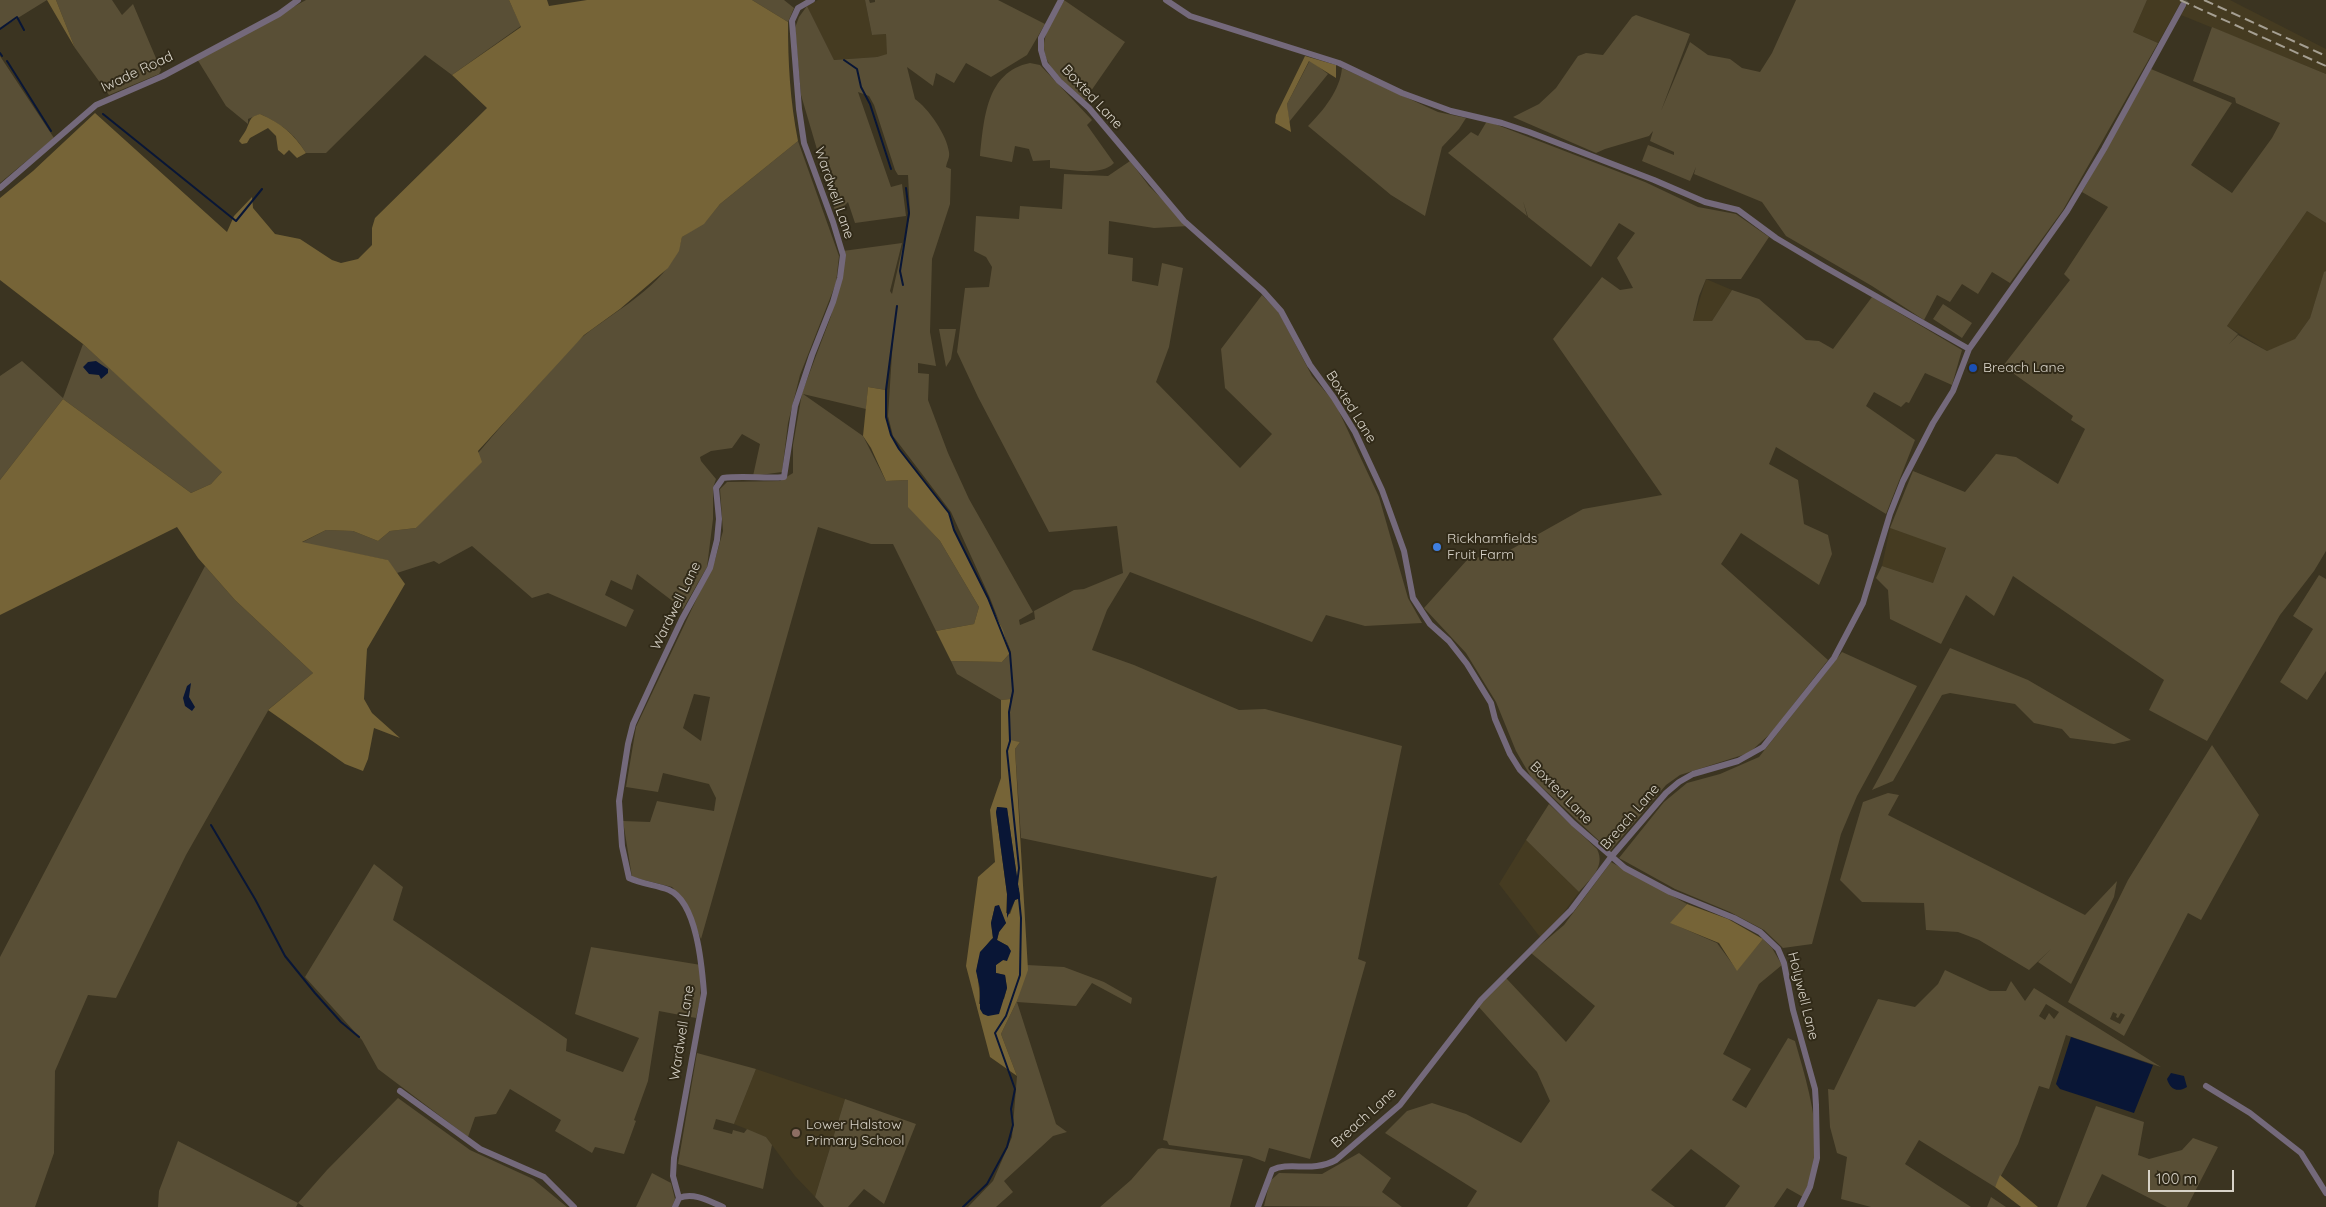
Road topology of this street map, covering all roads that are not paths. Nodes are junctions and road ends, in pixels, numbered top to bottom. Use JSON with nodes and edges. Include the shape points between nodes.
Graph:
{"nodes":[{"id":1,"x":298,"y":0,"type":"edge"},
{"id":2,"x":812,"y":0,"type":"edge"},
{"id":3,"x":1061,"y":0,"type":"edge"},
{"id":4,"x":1166,"y":0,"type":"edge"},
{"id":5,"x":2183,"y":4,"type":"dead end"},
{"id":6,"x":0,"y":188,"type":"edge"},
{"id":7,"x":1969,"y":349,"type":"junction"},
{"id":8,"x":1610,"y":857,"type":"junction"},
{"id":9,"x":2206,"y":1086,"type":"dead end"},
{"id":10,"x":400,"y":1091,"type":"dead end"},
{"id":11,"x":2326,"y":1194,"type":"edge"},
{"id":12,"x":679,"y":1198,"type":"junction"},
{"id":13,"x":574,"y":1207,"type":"edge"},
{"id":14,"x":675,"y":1207,"type":"edge"},
{"id":15,"x":723,"y":1207,"type":"edge"},
{"id":16,"x":1258,"y":1207,"type":"edge"},
{"id":17,"x":1800,"y":1207,"type":"edge"}],
"edges":[{"from":1,"to":6,"type":"street","name":"Iwade Road","via":[[279,14],[164,76],[96,105]]},
{"from":2,"to":12,"type":"street","name":"Wardwell Lane","via":[[798,8],[792,21],[793,53],[804,143],[843,255],[840,278],[795,406],[784,477],[724,478],[716,488],[719,519],[710,568],[682,619],[634,724],[619,802],[628,878],[670,891],[679,898],[694,923],[702,965],[704,993],[674,1158],[673,1176]]},
{"from":3,"to":8,"type":"street","name":"Boxted Lane","via":[[1041,38],[1046,64],[1089,108],[1184,221],[1264,291],[1282,311],[1310,366],[1355,432],[1382,490],[1404,551],[1414,598],[1420,610],[1467,664],[1491,703],[1510,754],[1520,770]]},
{"from":4,"to":7,"type":"street","via":[[1190,16],[1339,63],[1451,112],[1529,132],[1705,202],[1738,210],[1776,238]]},
{"from":5,"to":7,"type":"street","name":"Breach Lane","via":[[2067,211]]},
{"from":7,"to":8,"type":"street","name":"Breach Lane","via":[[1953,390],[1903,481],[1863,604],[1834,658],[1763,747],[1738,761],[1693,774],[1679,782],[1659,800]]},
{"from":8,"to":16,"type":"street","name":"Breach Lane","via":[[1566,916],[1481,1000],[1400,1105],[1336,1160],[1320,1167],[1272,1170]]},
{"from":8,"to":17,"type":"street","name":"Holywell Lane","via":[[1670,892],[1760,932],[1778,949],[1815,1089],[1817,1158],[1810,1187]]},
{"from":9,"to":11,"type":"street","via":[[2250,1113],[2301,1153]]},
{"from":10,"to":13,"type":"street","via":[[480,1149],[544,1177]]},
{"from":12,"to":14,"type":"street"},
{"from":12,"to":15,"type":"street","via":[[687,1195],[702,1198]]}]}
